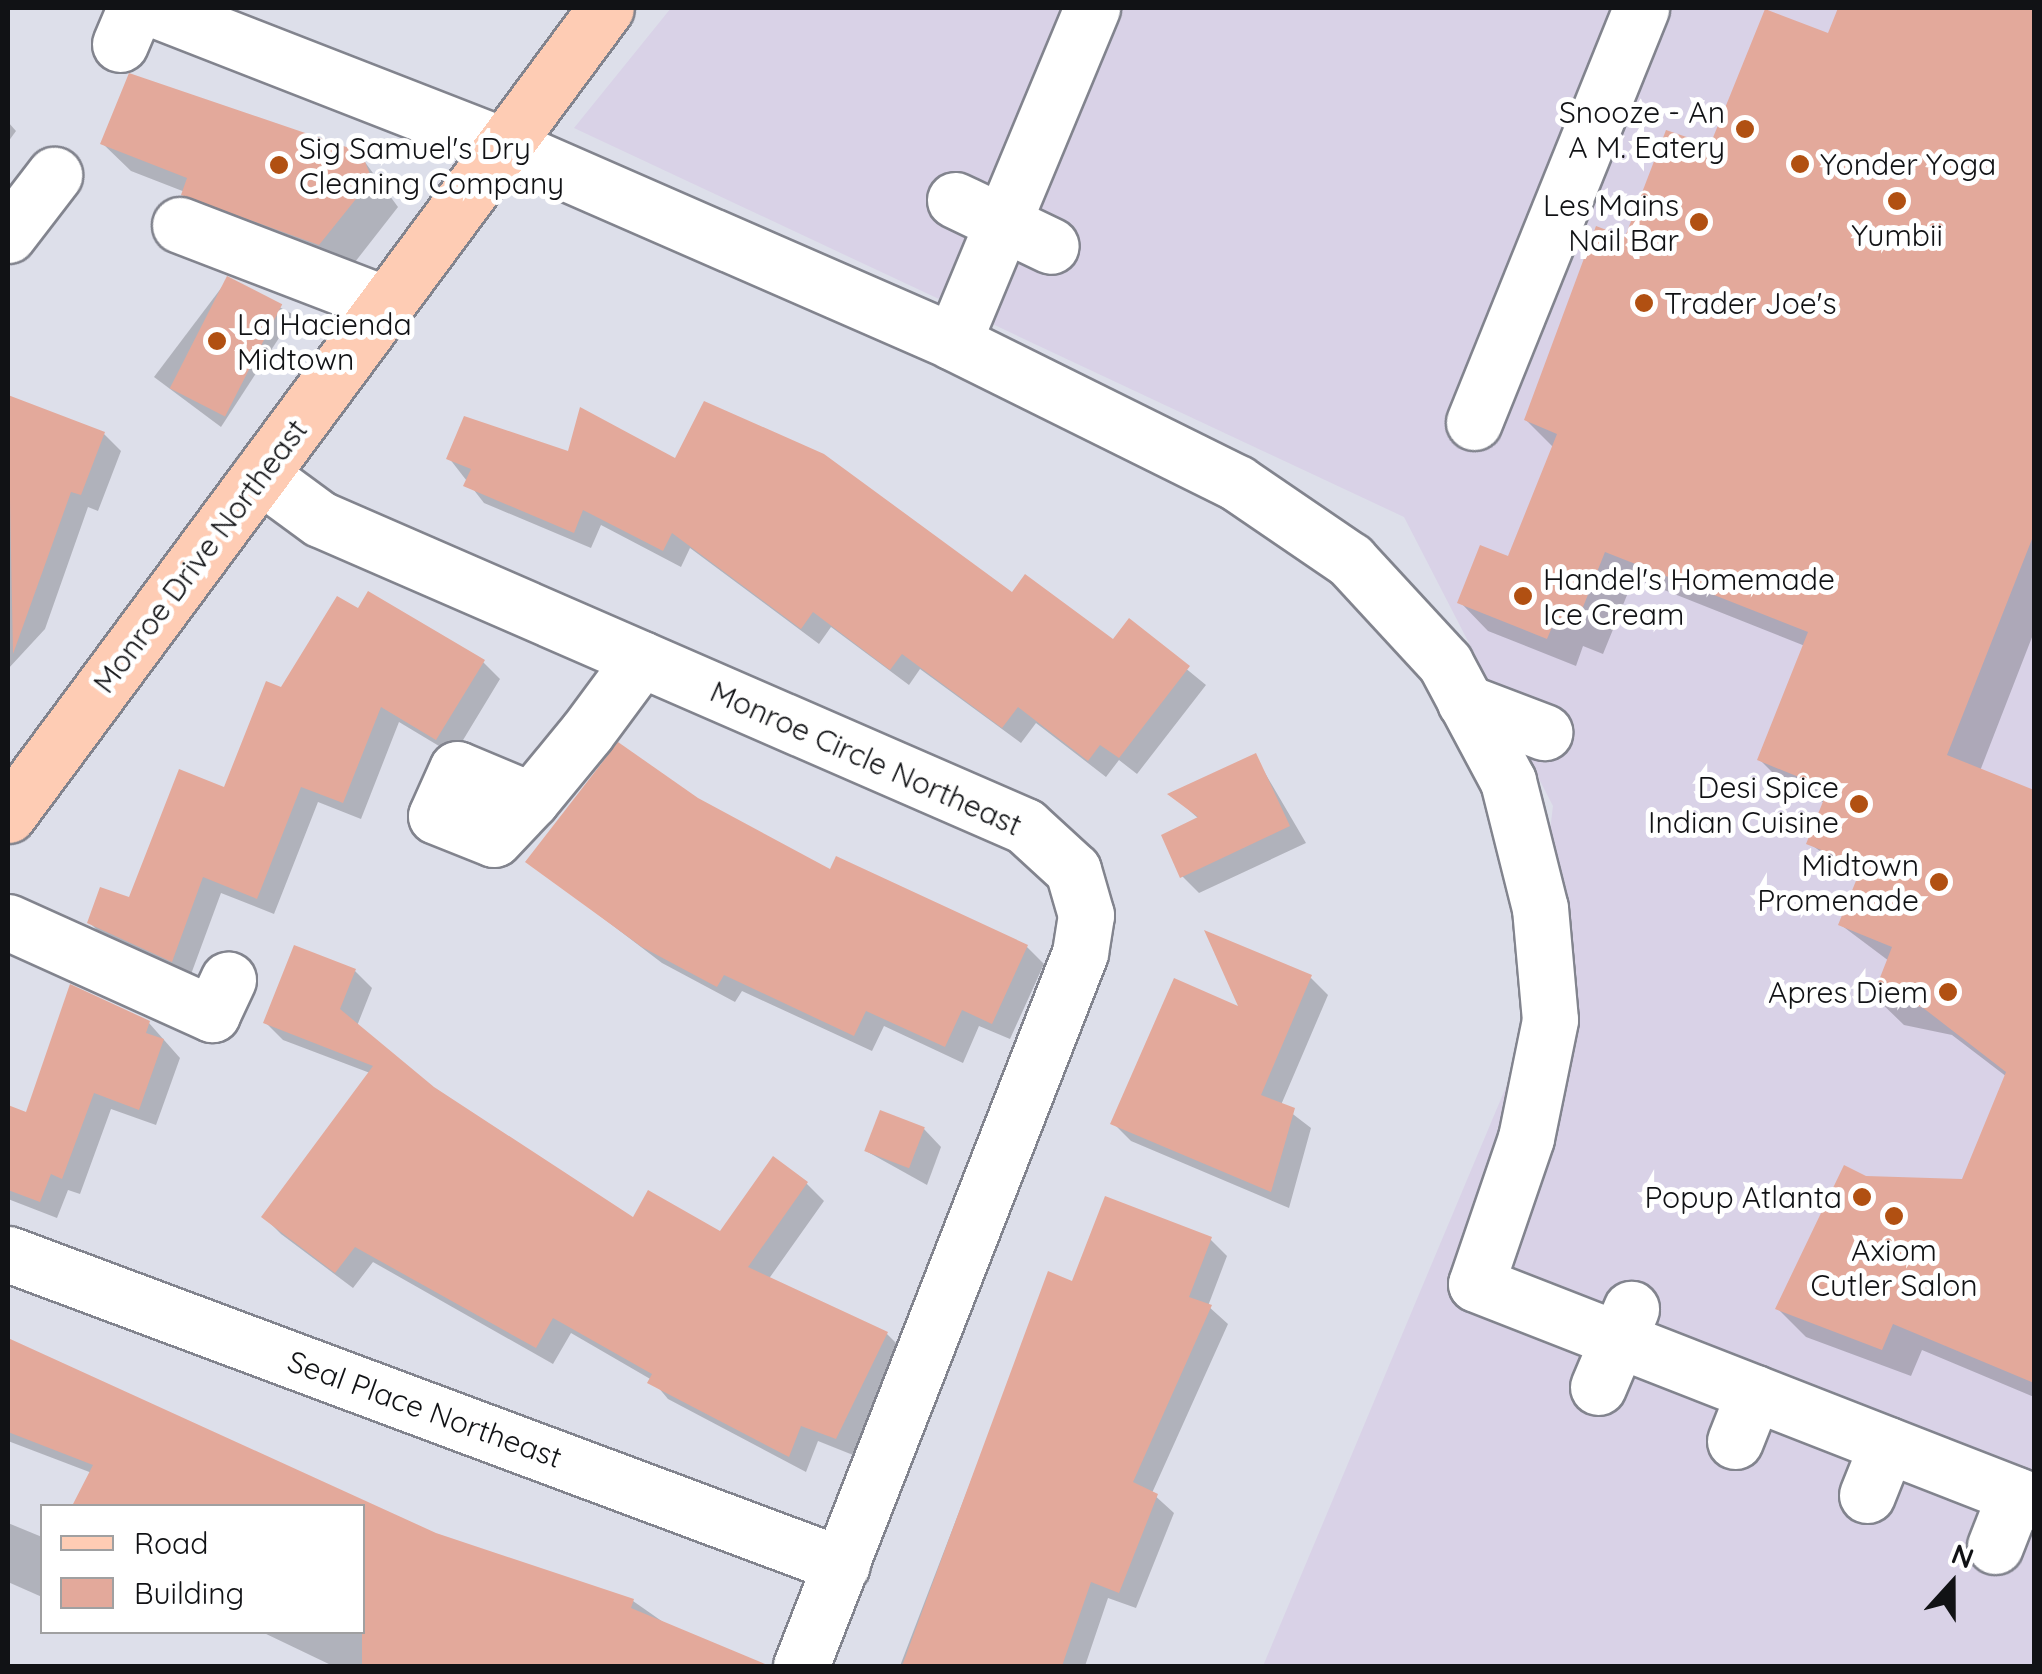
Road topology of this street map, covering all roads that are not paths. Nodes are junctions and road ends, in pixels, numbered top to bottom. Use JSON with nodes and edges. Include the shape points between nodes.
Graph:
{"nodes":[{"id":1,"x":606,"y":8,"type":"edge"},
{"id":2,"x":1092,"y":8,"type":"edge"},
{"id":3,"x":1640,"y":8,"type":"edge"},
{"id":4,"x":135,"y":20,"type":"edge"},
{"id":5,"x":503,"y":144,"type":"junction"},
{"id":6,"x":54,"y":175,"type":"dead end"},
{"id":7,"x":955,"y":200,"type":"dead end"},
{"id":8,"x":180,"y":224,"type":"dead end"},
{"id":9,"x":8,"y":235,"type":"edge"},
{"id":10,"x":1029,"y":236,"type":"junction"},
{"id":11,"x":386,"y":304,"type":"junction"},
{"id":12,"x":953,"y":342,"type":"junction"},
{"id":13,"x":1474,"y":422,"type":"dead end"},
{"id":14,"x":260,"y":475,"type":"junction"},
{"id":15,"x":641,"y":658,"type":"junction"},
{"id":16,"x":1465,"y":702,"type":"junction"},
{"id":17,"x":1544,"y":732,"type":"dead end"},
{"id":18,"x":531,"y":800,"type":"dead end"},
{"id":19,"x":8,"y":815,"type":"edge"},
{"id":20,"x":8,"y":922,"type":"edge"},
{"id":21,"x":215,"y":1008,"type":"dead end"},
{"id":22,"x":8,"y":1254,"type":"edge"},
{"id":23,"x":1887,"y":1445,"type":"junction"},
{"id":24,"x":1867,"y":1495,"type":"dead end"},
{"id":25,"x":2025,"y":1498,"type":"edge"},
{"id":26,"x":1995,"y":1546,"type":"dead end"},
{"id":27,"x":842,"y":1564,"type":"junction"},
{"id":28,"x":801,"y":1666,"type":"edge"}],
"edges":[{"from":1,"to":5,"type":"main road","name":"Monroe Drive Northeast"},
{"from":2,"to":10,"type":"street","via":[[1062,96]]},
{"from":3,"to":13,"type":"street"},
{"from":4,"to":5,"type":"street"},
{"from":5,"to":11,"type":"main road","name":"Monroe Drive Northeast"},
{"from":5,"to":12,"type":"street"},
{"from":6,"to":9,"type":"street"},
{"from":7,"to":10,"type":"street"},
{"from":8,"to":11,"type":"street"},
{"from":10,"to":12,"type":"street"},
{"from":11,"to":14,"type":"main road","name":"Monroe Drive Northeast"},
{"from":12,"to":16,"type":"street","via":[[1237,483],[1350,560],[1444,663]]},
{"from":14,"to":15,"type":"street","name":"Monroe Circle Northeast","via":[[320,520]]},
{"from":14,"to":19,"type":"main road","name":"Monroe Drive Northeast"},
{"from":15,"to":18,"type":"street"},
{"from":15,"to":27,"type":"street","name":"Monroe Circle Northeast","via":[[1025,826],[1073,870],[1086,915],[1080,953]]},
{"from":16,"to":17,"type":"street"},
{"from":16,"to":23,"type":"street","via":[[1508,781],[1540,908],[1550,1020],[1526,1138],[1476,1284],[1616,1345],[1745,1417]]},
{"from":20,"to":21,"type":"street"},
{"from":22,"to":27,"type":"street","name":"Seal Place Northeast"},
{"from":23,"to":24,"type":"street"},
{"from":23,"to":25,"type":"street"},
{"from":25,"to":26,"type":"street"},
{"from":27,"to":28,"type":"street","name":"Monroe Circle Northeast"}]}
